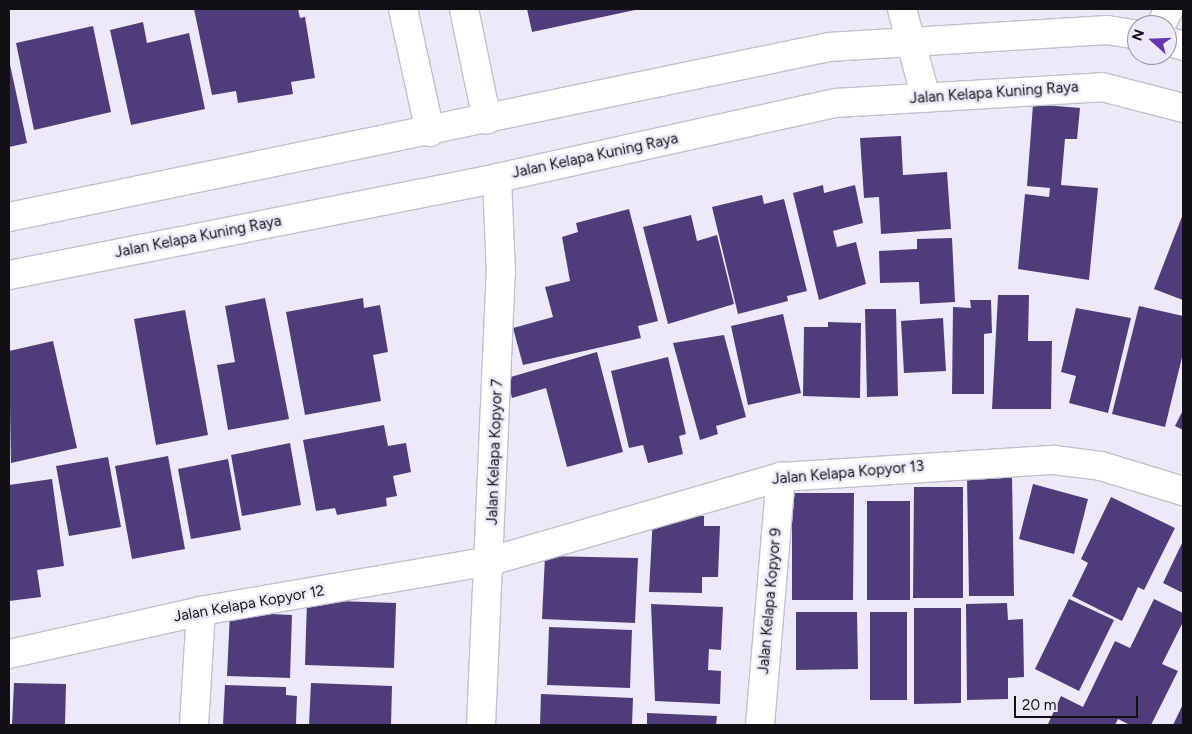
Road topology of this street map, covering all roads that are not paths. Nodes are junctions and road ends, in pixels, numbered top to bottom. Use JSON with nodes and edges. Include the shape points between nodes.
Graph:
{"nodes":[{"id":1,"x":403,"y":9,"type":"edge"},
{"id":2,"x":464,"y":9,"type":"edge"},
{"id":3,"x":902,"y":9,"type":"edge"},
{"id":4,"x":1127,"y":33,"type":"edge"},
{"id":5,"x":909,"y":42,"type":"junction"},
{"id":6,"x":926,"y":98,"type":"junction"},
{"id":7,"x":1183,"y":108,"type":"edge"},
{"id":8,"x":486,"y":120,"type":"junction"},
{"id":9,"x":430,"y":132,"type":"junction"},
{"id":10,"x":497,"y":178,"type":"junction"},
{"id":11,"x":9,"y":217,"type":"edge"},
{"id":12,"x":9,"y":275,"type":"edge"},
{"id":13,"x":780,"y":477,"type":"junction"},
{"id":14,"x":1183,"y":491,"type":"edge"},
{"id":15,"x":491,"y":561,"type":"junction"},
{"id":16,"x":201,"y":611,"type":"junction"},
{"id":17,"x":9,"y":654,"type":"edge"},
{"id":18,"x":194,"y":725,"type":"edge"},
{"id":19,"x":481,"y":725,"type":"edge"},
{"id":20,"x":760,"y":725,"type":"edge"}],
"edges":[{"from":1,"to":9,"type":"street"},
{"from":2,"to":8,"type":"street"},
{"from":3,"to":5,"type":"street"},
{"from":4,"to":5,"type":"street","via":[[1107,30]]},
{"from":5,"to":6,"type":"street"},
{"from":5,"to":8,"type":"street","via":[[829,47]]},
{"from":6,"to":7,"type":"street","name":"Jalan Kelapa Kuning Raya","via":[[1102,86]]},
{"from":6,"to":10,"type":"street","name":"Jalan Kelapa Kuning Raya","via":[[836,103]]},
{"from":8,"to":9,"type":"street"},
{"from":9,"to":11,"type":"street"},
{"from":10,"to":12,"type":"street","name":"Jalan Kelapa Kuning Raya"},
{"from":10,"to":15,"type":"street","name":"Jalan Kelapa Kopyor 7","via":[[501,274]]},
{"from":13,"to":14,"type":"street","name":"Jalan Kelapa Kopyor 13","via":[[1054,460],[1102,466]]},
{"from":13,"to":15,"type":"street","name":"Jalan Kelapa Kopyor 13"},
{"from":13,"to":20,"type":"street","name":"Jalan Kelapa Kopyor 9"},
{"from":15,"to":16,"type":"street","name":"Jalan Kelapa Kopyor 12"},
{"from":15,"to":19,"type":"street","name":"Jalan Kelapa Kopyor 7"},
{"from":16,"to":17,"type":"street","name":"Jalan Kelapa Kopyor 12"},
{"from":16,"to":18,"type":"street"}]}
